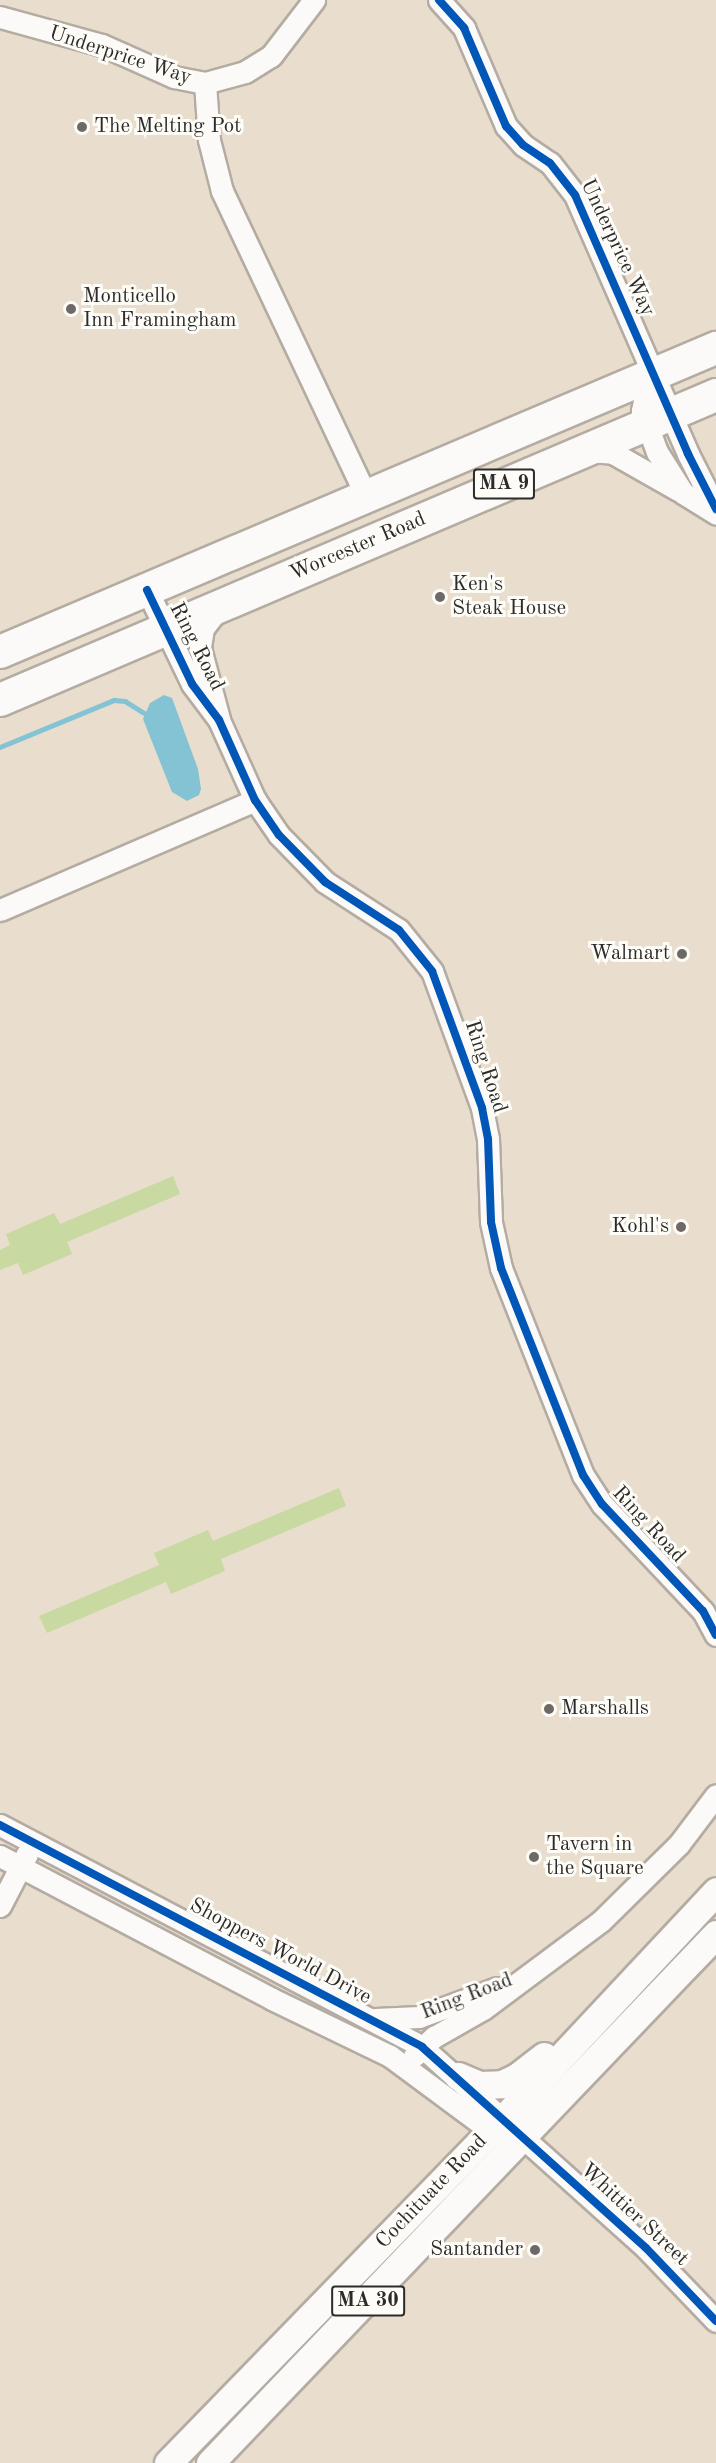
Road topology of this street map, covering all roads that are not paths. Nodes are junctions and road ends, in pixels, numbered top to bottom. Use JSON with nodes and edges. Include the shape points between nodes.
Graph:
{"nodes":[{"id":1,"x":314,"y":0,"type":"edge"},
{"id":2,"x":439,"y":0,"type":"edge"},
{"id":3,"x":0,"y":17,"type":"edge"},
{"id":4,"x":205,"y":82,"type":"junction"},
{"id":5,"x":716,"y":348,"type":"edge"},
{"id":6,"x":654,"y":374,"type":"junction"},
{"id":7,"x":716,"y":394,"type":"edge"},
{"id":8,"x":658,"y":419,"type":"junction"},
{"id":9,"x":581,"y":452,"type":"junction"},
{"id":10,"x":683,"y":493,"type":"junction"},
{"id":11,"x":366,"y":496,"type":"junction"},
{"id":12,"x":716,"y":511,"type":"edge"},
{"id":13,"x":147,"y":590,"type":"junction"},
{"id":14,"x":228,"y":601,"type":"junction"},
{"id":15,"x":165,"y":628,"type":"junction"},
{"id":16,"x":0,"y":652,"type":"edge"},
{"id":17,"x":0,"y":700,"type":"edge"},
{"id":18,"x":219,"y":720,"type":"junction"},
{"id":19,"x":255,"y":800,"type":"junction"},
{"id":20,"x":0,"y":910,"type":"edge"},
{"id":21,"x":716,"y":1635,"type":"edge"},
{"id":22,"x":716,"y":1795,"type":"edge"},
{"id":23,"x":0,"y":1825,"type":"edge"},
{"id":24,"x":33,"y":1843,"type":"junction"},
{"id":25,"x":0,"y":1856,"type":"edge"},
{"id":26,"x":21,"y":1867,"type":"junction"},
{"id":27,"x":716,"y":1891,"type":"edge"},
{"id":28,"x":0,"y":1906,"type":"edge"},
{"id":29,"x":716,"y":1934,"type":"edge"},
{"id":30,"x":533,"y":1970,"type":"junction"},
{"id":31,"x":640,"y":1972,"type":"junction"},
{"id":32,"x":364,"y":2017,"type":"junction"},
{"id":33,"x":423,"y":2047,"type":"junction"},
{"id":34,"x":406,"y":2066,"type":"junction"},
{"id":35,"x":458,"y":2076,"type":"junction"},
{"id":36,"x":497,"y":2125,"type":"junction"},
{"id":37,"x":524,"y":2138,"type":"junction"},
{"id":38,"x":716,"y":2321,"type":"edge"},
{"id":39,"x":168,"y":2463,"type":"edge"},
{"id":40,"x":210,"y":2463,"type":"edge"}],
"edges":[{"from":1,"to":4,"type":"street","name":"Underprice Way","via":[[271,56],[245,72]]},
{"from":2,"to":6,"type":"street","name":"Underprice Way","via":[[464,28],[506,126],[550,163],[575,195]]},
{"from":3,"to":4,"type":"street","name":"Underprice Way","via":[[110,48],[174,77]]},
{"from":4,"to":11,"type":"street","name":"Underprice Way","via":[[209,140],[222,191]]},
{"from":5,"to":6,"type":"highway","name":"Worcester Road","number":"MA 9"},
{"from":6,"to":8,"type":"street","name":"Underprice Way"},
{"from":6,"to":8,"type":"street","via":[[643,398]]},
{"from":6,"to":11,"type":"highway","name":"Worcester Road","number":"MA 9"},
{"from":7,"to":8,"type":"highway","name":"Worcester Road","number":"MA 9"},
{"from":8,"to":9,"type":"highway","name":"Worcester Road","number":"MA 9"},
{"from":8,"to":10,"type":"street","via":[[665,468]]},
{"from":8,"to":12,"type":"street"},
{"from":9,"to":10,"type":"street","via":[[613,453]]},
{"from":9,"to":14,"type":"highway","name":"Worcester Road","number":"MA 9"},
{"from":10,"to":12,"type":"street"},
{"from":11,"to":13,"type":"highway","name":"Worcester Road","number":"MA 9"},
{"from":13,"to":15,"type":"street","name":"Ring Road"},
{"from":13,"to":16,"type":"highway","name":"Worcester Road","number":"MA 9"},
{"from":14,"to":15,"type":"highway","name":"Worcester Road","number":"MA 9"},
{"from":14,"to":18,"type":"street","via":[[206,622],[200,644]]},
{"from":15,"to":17,"type":"highway","name":"Worcester Road","number":"MA 9"},
{"from":15,"to":18,"type":"street","name":"Ring Road","via":[[196,691]]},
{"from":18,"to":19,"type":"street","name":"Ring Road"},
{"from":19,"to":20,"type":"street"},
{"from":19,"to":21,"type":"street","name":"Ring Road","via":[[311,870],[392,923],[432,971],[482,1108],[488,1139],[492,1228],[501,1268],[583,1475],[602,1504],[703,1611]]},
{"from":22,"to":30,"type":"street","name":"Ring Road","via":[[699,1821],[638,1887],[585,1933]]},
{"from":23,"to":24,"type":"street","name":"Shoppers World Drive"},
{"from":24,"to":26,"type":"street"},
{"from":24,"to":32,"type":"street","name":"Shoppers World Drive"},
{"from":25,"to":26,"type":"street","name":"Shoppers World Drive"},
{"from":26,"to":28,"type":"street"},
{"from":26,"to":34,"type":"street","name":"Shoppers World Drive"},
{"from":27,"to":31,"type":"main road","name":"Cochituate Road","number":"MA 30"},
{"from":29,"to":37,"type":"main road","name":"Cochituate Road","number":"MA 30"},
{"from":30,"to":32,"type":"street","name":"Ring Road","via":[[430,2014],[392,2020]]},
{"from":30,"to":33,"type":"street","name":"Ring Road","via":[[483,2009]]},
{"from":31,"to":35,"type":"main road","via":[[517,2077],[487,2086]]},
{"from":31,"to":36,"type":"main road","name":"Cochituate Road","number":"MA 30"},
{"from":32,"to":33,"type":"street","name":"Shoppers World Drive"},
{"from":33,"to":34,"type":"street","name":"Ring Road"},
{"from":33,"to":35,"type":"street","name":"Shoppers World Drive"},
{"from":34,"to":36,"type":"street","name":"Shoppers World Drive"},
{"from":35,"to":36,"type":"street","name":"Shoppers World Drive"},
{"from":36,"to":37,"type":"street","name":"Shoppers World Drive"},
{"from":36,"to":39,"type":"main road","name":"Cochituate Road","number":"MA 30"},
{"from":37,"to":38,"type":"street","name":"Whittier Street","via":[[646,2248]]},
{"from":37,"to":40,"type":"main road","name":"Cochituate Road","number":"MA 30"}]}
